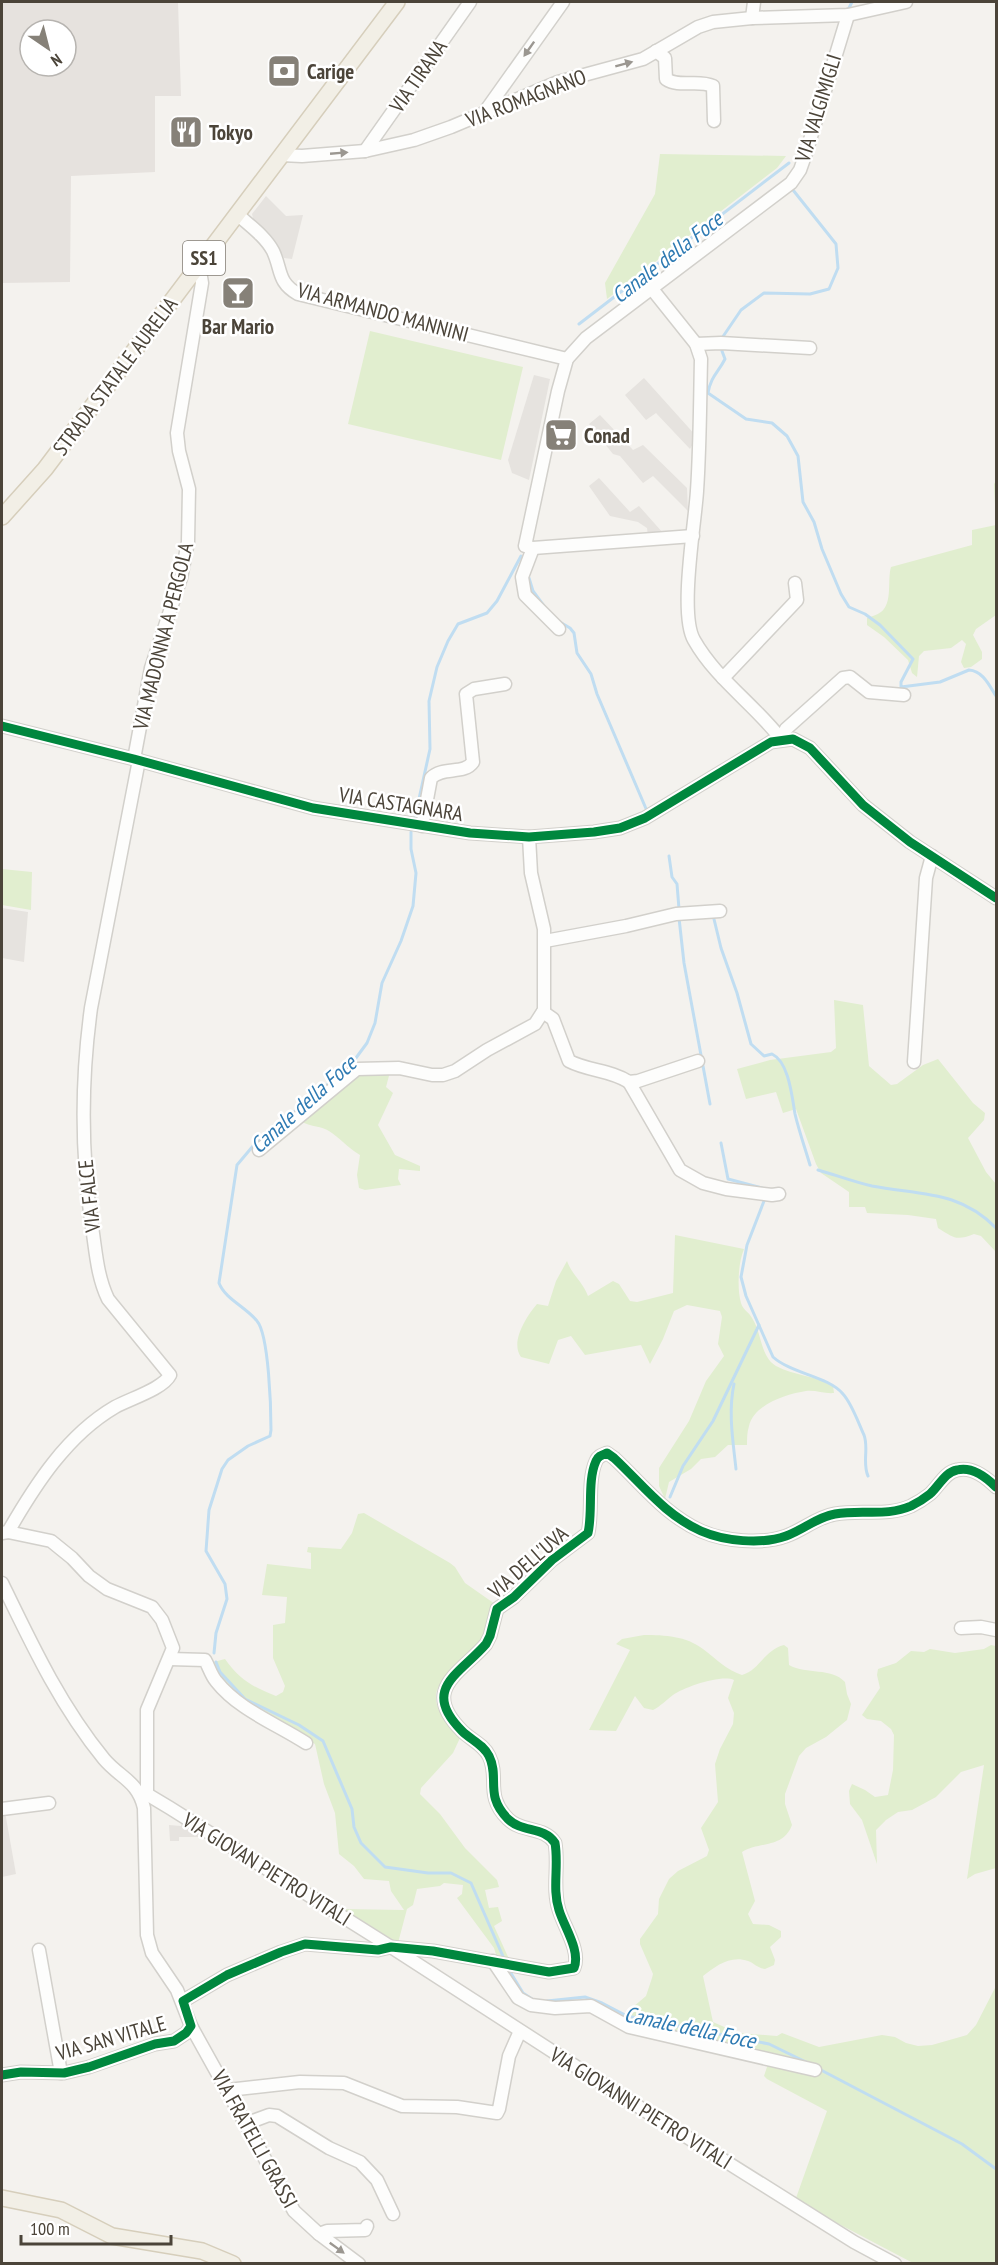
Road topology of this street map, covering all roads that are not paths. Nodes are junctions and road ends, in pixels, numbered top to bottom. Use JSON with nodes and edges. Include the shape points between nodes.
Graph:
{"nodes":[{"id":1,"x":397,"y":2,"type":"edge"},
{"id":2,"x":470,"y":2,"type":"edge"},
{"id":3,"x":563,"y":2,"type":"edge"},
{"id":4,"x":754,"y":2,"type":"edge"},
{"id":5,"x":842,"y":2,"type":"edge"},
{"id":6,"x":906,"y":2,"type":"edge"},
{"id":7,"x":842,"y":15,"type":"junction"},
{"id":8,"x":752,"y":18,"type":"junction"},
{"id":9,"x":656,"y":51,"type":"junction"},
{"id":10,"x":484,"y":113,"type":"junction"},
{"id":11,"x":714,"y":121,"type":"dead end"},
{"id":12,"x":365,"y":151,"type":"junction"},
{"id":13,"x":281,"y":154,"type":"junction"},
{"id":14,"x":237,"y":214,"type":"junction"},
{"id":15,"x":199,"y":266,"type":"junction"},
{"id":16,"x":652,"y":290,"type":"junction"},
{"id":17,"x":696,"y":344,"type":"junction"},
{"id":18,"x":810,"y":348,"type":"dead end"},
{"id":19,"x":567,"y":359,"type":"junction"},
{"id":20,"x":2,"y":517,"type":"edge"},
{"id":21,"x":693,"y":536,"type":"junction"},
{"id":22,"x":529,"y":547,"type":"junction"},
{"id":23,"x":795,"y":583,"type":"dead end"},
{"id":24,"x":559,"y":629,"type":"dead end"},
{"id":25,"x":723,"y":678,"type":"junction"},
{"id":26,"x":505,"y":684,"type":"dead end"},
{"id":27,"x":903,"y":694,"type":"dead end"},
{"id":28,"x":2,"y":726,"type":"edge"},
{"id":29,"x":781,"y":739,"type":"junction"},
{"id":30,"x":136,"y":759,"type":"junction"},
{"id":31,"x":422,"y":826,"type":"junction"},
{"id":32,"x":529,"y":837,"type":"junction"},
{"id":33,"x":932,"y":856,"type":"junction"},
{"id":34,"x":996,"y":898,"type":"edge"},
{"id":35,"x":720,"y":911,"type":"dead end"},
{"id":36,"x":545,"y":941,"type":"junction"},
{"id":37,"x":543,"y":1012,"type":"junction"},
{"id":38,"x":698,"y":1061,"type":"dead end"},
{"id":39,"x":914,"y":1062,"type":"dead end"},
{"id":40,"x":629,"y":1082,"type":"junction"},
{"id":41,"x":259,"y":1150,"type":"dead end"},
{"id":42,"x":779,"y":1194,"type":"dead end"},
{"id":43,"x":996,"y":1487,"type":"edge"},
{"id":44,"x":5,"y":1532,"type":"edge"},
{"id":45,"x":2,"y":1583,"type":"edge"},
{"id":46,"x":962,"y":1628,"type":"dead end"},
{"id":47,"x":996,"y":1630,"type":"edge"},
{"id":48,"x":170,"y":1659,"type":"junction"},
{"id":49,"x":306,"y":1743,"type":"dead end"},
{"id":50,"x":144,"y":1795,"type":"junction"},
{"id":51,"x":49,"y":1803,"type":"dead end"},
{"id":52,"x":2,"y":1809,"type":"edge"},
{"id":53,"x":391,"y":1947,"type":"junction"},
{"id":54,"x":39,"y":1950,"type":"dead end"},
{"id":55,"x":495,"y":1962,"type":"junction"},
{"id":56,"x":183,"y":2001,"type":"junction"},
{"id":57,"x":191,"y":2026,"type":"junction"},
{"id":58,"x":520,"y":2031,"type":"junction"},
{"id":59,"x":815,"y":2070,"type":"dead end"},
{"id":60,"x":61,"y":2073,"type":"junction"},
{"id":61,"x":2,"y":2075,"type":"edge"},
{"id":62,"x":228,"y":2090,"type":"junction"},
{"id":63,"x":245,"y":2124,"type":"junction"},
{"id":64,"x":2,"y":2198,"type":"edge"},
{"id":65,"x":393,"y":2214,"type":"dead end"},
{"id":66,"x":367,"y":2226,"type":"dead end"},
{"id":67,"x":319,"y":2234,"type":"junction"},
{"id":68,"x":233,"y":2264,"type":"edge"},
{"id":69,"x":360,"y":2264,"type":"edge"},
{"id":70,"x":894,"y":2264,"type":"edge"}],
"edges":[{"from":1,"to":13,"type":"main road","name":"STRADA STATALE AURELIA","number":"SS1"},
{"from":2,"to":12,"type":"street","name":"VIA TIRANA"},
{"from":3,"to":10,"type":"street","one_way":true},
{"from":4,"to":8,"type":"street"},
{"from":5,"to":7,"type":"street","name":"VIA VALGIMIGLI"},
{"from":6,"to":7,"type":"street","name":"VIA ROMAGNANO"},
{"from":7,"to":8,"type":"street","name":"VIA ROMAGNANO"},
{"from":7,"to":16,"type":"street","name":"VIA VALGIMIGLI","via":[[798,174]]},
{"from":8,"to":9,"type":"street","name":"VIA ROMAGNANO","via":[[713,22]]},
{"from":10,"to":9,"type":"street","name":"VIA ROMAGNANO","one_way":true,"via":[[558,81],[643,59]]},
{"from":9,"to":11,"type":"street","via":[[664,58],[666,79],[672,83],[700,82],[713,86]]},
{"from":10,"to":12,"type":"street","name":"VIA ROMAGNANO","via":[[414,140]]},
{"from":13,"to":12,"type":"street","name":"VIA ROMAGNANO","one_way":true},
{"from":13,"to":14,"type":"main road","name":"STRADA STATALE AURELIA","number":"SS1"},
{"from":14,"to":15,"type":"main road","name":"STRADA STATALE AURELIA","number":"SS1"},
{"from":14,"to":19,"type":"street","name":"VIA ARMANDO MANNINI","via":[[264,238],[287,288],[298,294]]},
{"from":15,"to":20,"type":"main road","name":"STRADA STATALE AURELIA","number":"SS1","via":[[45,469]]},
{"from":15,"to":30,"type":"street","name":"VIA MADONNA A PERGOLA","via":[[202,282],[177,433],[189,489],[188,542],[181,578],[151,668]]},
{"from":16,"to":17,"type":"street"},
{"from":16,"to":19,"type":"street","name":"VIA VALGIMIGLI","via":[[586,338]]},
{"from":17,"to":18,"type":"street"},
{"from":17,"to":21,"type":"street","via":[[701,359]]},
{"from":19,"to":22,"type":"street","name":"VIA VALGIMIGLI"},
{"from":21,"to":22,"type":"street"},
{"from":21,"to":25,"type":"street","via":[[688,623],[710,665]]},
{"from":22,"to":24,"type":"street","name":"VIA VALGIMIGLI","via":[[522,577],[525,595]]},
{"from":23,"to":25,"type":"street","via":[[797,600]]},
{"from":25,"to":29,"type":"street"},
{"from":26,"to":31,"type":"street","via":[[474,688],[466,694],[472,762],[467,768],[440,771],[431,778]]},
{"from":27,"to":29,"type":"street","via":[[869,692],[849,677],[843,678],[786,729]]},
{"from":28,"to":30,"type":"street","name":"VIA CASTAGNARA"},
{"from":29,"to":32,"type":"street","name":"VIA CASTAGNARA","via":[[645,819],[620,828]]},
{"from":29,"to":33,"type":"street","via":[[793,739],[810,748],[863,805]]},
{"from":30,"to":31,"type":"street","name":"VIA CASTAGNARA","via":[[313,808]]},
{"from":30,"to":44,"type":"street","name":"VIA FALCE","via":[[86,1048],[86,1189],[98,1266],[108,1299],[170,1375],[159,1386],[93,1422],[72,1441]]},
{"from":31,"to":32,"type":"street","name":"VIA CASTAGNARA"},
{"from":32,"to":36,"type":"street","via":[[531,873]]},
{"from":33,"to":34,"type":"street"},
{"from":33,"to":39,"type":"street","via":[[926,878]]},
{"from":35,"to":36,"type":"street","via":[[676,914]]},
{"from":36,"to":37,"type":"street"},
{"from":37,"to":40,"type":"street","via":[[554,1019],[569,1061]]},
{"from":37,"to":41,"type":"street","via":[[535,1024],[443,1075],[399,1068],[357,1069]]},
{"from":38,"to":40,"type":"street"},
{"from":40,"to":42,"type":"street","via":[[680,1170],[703,1183],[726,1189]]},
{"from":43,"to":55,"type":"street","name":"VIA DELL'UVA","via":[[974,1471],[954,1470],[931,1493],[893,1512],[827,1515],[776,1538],[724,1538],[677,1517],[614,1458],[607,1453],[599,1456],[595,1462],[588,1533],[497,1609],[486,1644],[447,1683],[444,1695],[447,1712],[455,1724],[483,1747],[490,1758],[494,1798],[503,1814],[519,1827],[545,1833],[555,1843],[558,1906],[574,1952],[574,1968],[549,1972]]},
{"from":44,"to":48,"type":"street","via":[[51,1541],[107,1589],[152,1606],[162,1620],[172,1648]]},
{"from":45,"to":50,"type":"street","name":"VIA GIOVAN PIETRO VITALI","via":[[64,1705],[84,1735],[108,1764]]},
{"from":46,"to":47,"type":"street"},
{"from":48,"to":49,"type":"street","via":[[205,1660],[213,1678],[237,1701]]},
{"from":48,"to":50,"type":"street","name":"VIA FRATELLI GRASSI","via":[[147,1710]]},
{"from":50,"to":53,"type":"street","name":"VIA GIOVAN PIETRO VITALI"},
{"from":50,"to":56,"type":"street","name":"VIA FRATELLI GRASSI","via":[[147,1935],[152,1953]]},
{"from":51,"to":52,"type":"street"},
{"from":53,"to":55,"type":"street"},
{"from":53,"to":56,"type":"street","via":[[295,1947],[227,1975]]},
{"from":53,"to":58,"type":"street","name":"VIA GIOVANNI PIETRO VITALI"},
{"from":54,"to":60,"type":"street"},
{"from":55,"to":59,"type":"street","via":[[518,1998],[531,2005],[591,2006],[629,2027]]},
{"from":56,"to":57,"type":"street","name":"VIA FRATELLI GRASSI"},
{"from":57,"to":60,"type":"street","name":"VIA SAN VITALE","via":[[174,2041]]},
{"from":57,"to":62,"type":"street","name":"VIA FRATELLI GRASSI"},
{"from":58,"to":62,"type":"street","via":[[509,2056],[496,2113],[457,2107],[402,2106],[344,2083],[300,2082]]},
{"from":58,"to":70,"type":"street","name":"VIA GIOVANNI PIETRO VITALI"},
{"from":60,"to":61,"type":"street","name":"VIA SAN VITALE"},
{"from":62,"to":63,"type":"street","name":"VIA FRATELLI GRASSI"},
{"from":63,"to":65,"type":"street","via":[[269,2115],[278,2116],[360,2162],[377,2180]]},
{"from":63,"to":67,"type":"street","name":"VIA FRATELLI GRASSI","via":[[294,2211]]},
{"from":64,"to":68,"type":"main road","via":[[61,2210],[112,2236],[202,2251]]},
{"from":66,"to":67,"type":"street","via":[[365,2230],[327,2230]]},
{"from":67,"to":69,"type":"street","name":"VIA FRATELLI GRASSI","one_way":true}]}
